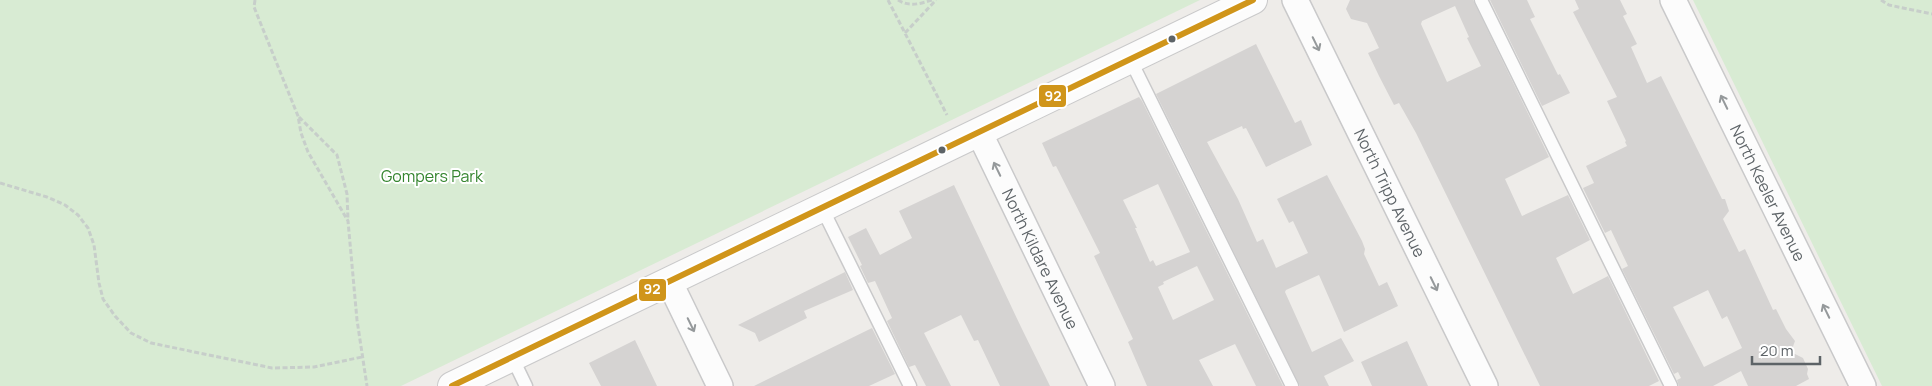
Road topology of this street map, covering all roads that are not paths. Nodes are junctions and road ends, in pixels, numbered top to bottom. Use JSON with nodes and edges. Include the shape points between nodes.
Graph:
{"nodes":[{"id":1,"x":1253,"y":0,"type":"edge"},
{"id":2,"x":1295,"y":0,"type":"edge"},
{"id":3,"x":1481,"y":0,"type":"edge"},
{"id":4,"x":1673,"y":0,"type":"edge"},
{"id":5,"x":1130,"y":59,"type":"junction"},
{"id":6,"x":979,"y":132,"type":"junction"},
{"id":7,"x":822,"y":208,"type":"junction"},
{"id":8,"x":669,"y":281,"type":"junction"},
{"id":9,"x":512,"y":357,"type":"junction"},
{"id":10,"x":452,"y":386,"type":"edge"},
{"id":11,"x":526,"y":386,"type":"edge"},
{"id":12,"x":720,"y":386,"type":"edge"},
{"id":13,"x":910,"y":386,"type":"edge"},
{"id":14,"x":1102,"y":386,"type":"edge"},
{"id":15,"x":1292,"y":386,"type":"edge"},
{"id":16,"x":1485,"y":386,"type":"edge"},
{"id":17,"x":1671,"y":386,"type":"edge"},
{"id":18,"x":1863,"y":386,"type":"edge"}],
"edges":[{"from":1,"to":5,"type":"main road"},
{"from":2,"to":16,"type":"street","name":"North Tripp Avenue","one_way":true},
{"from":3,"to":17,"type":"lane"},
{"from":18,"to":4,"type":"street","name":"North Keeler Avenue","one_way":true},
{"from":5,"to":6,"type":"main road"},
{"from":5,"to":15,"type":"lane"},
{"from":6,"to":7,"type":"main road"},
{"from":14,"to":6,"type":"street","name":"North Kildare Avenue","one_way":true},
{"from":7,"to":8,"type":"main road"},
{"from":7,"to":13,"type":"lane"},
{"from":8,"to":9,"type":"main road"},
{"from":8,"to":12,"type":"street","one_way":true},
{"from":9,"to":10,"type":"main road"},
{"from":9,"to":11,"type":"lane"}]}
